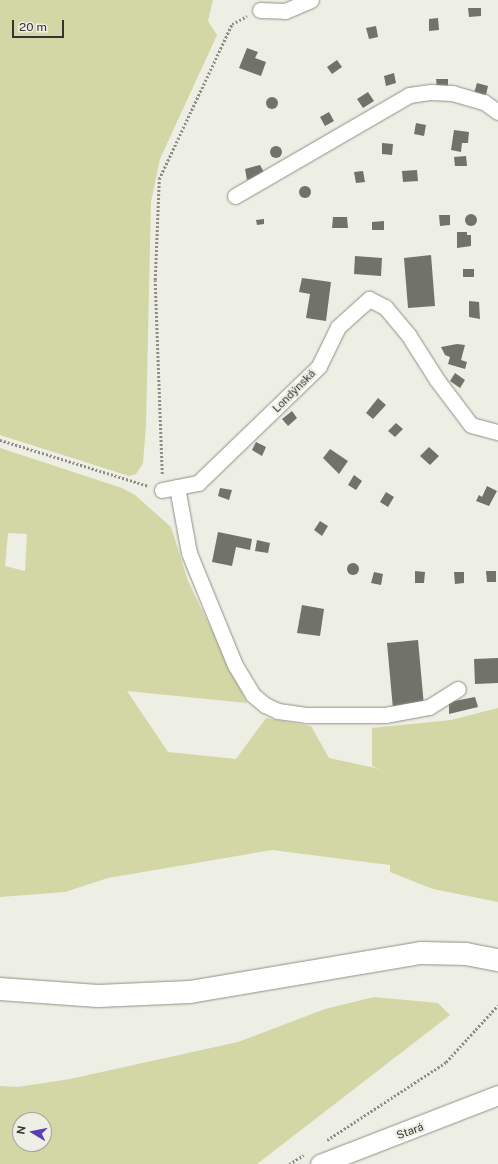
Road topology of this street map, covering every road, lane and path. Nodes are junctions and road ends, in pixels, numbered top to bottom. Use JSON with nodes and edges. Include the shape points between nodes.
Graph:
{"nodes":[{"id":1,"x":311,"y":0,"type":"edge"},
{"id":2,"x":260,"y":10,"type":"dead end"},
{"id":3,"x":232,"y":24,"type":"dead end"},
{"id":4,"x":498,"y":112,"type":"edge"},
{"id":5,"x":235,"y":196,"type":"dead end"},
{"id":6,"x":498,"y":432,"type":"edge"},
{"id":7,"x":0,"y":440,"type":"edge"},
{"id":8,"x":177,"y":487,"type":"junction"},
{"id":9,"x":162,"y":490,"type":"junction"},
{"id":10,"x":458,"y":689,"type":"dead end"},
{"id":11,"x":498,"y":960,"type":"edge"},
{"id":12,"x":0,"y":989,"type":"edge"},
{"id":13,"x":498,"y":1005,"type":"edge"},
{"id":14,"x":498,"y":1095,"type":"edge"},
{"id":15,"x":323,"y":1143,"type":"dead end"},
{"id":16,"x":316,"y":1157,"type":"edge"},
{"id":17,"x":290,"y":1164,"type":"edge"}],
"edges":[{"from":1,"to":2,"type":"street","via":[[285,11]]},
{"from":3,"to":9,"type":"path","via":[[159,179],[155,280]]},
{"from":4,"to":5,"type":"street","via":[[484,102],[452,93],[408,95]]},
{"from":6,"to":8,"type":"street","name":"Londýnská","via":[[471,425],[386,307],[369,299],[338,327],[319,366],[281,405],[198,482]]},
{"from":7,"to":9,"type":"path"},
{"from":8,"to":9,"type":"street","name":"Londýnská"},
{"from":8,"to":10,"type":"street","via":[[189,552],[235,665],[253,695],[265,705],[278,711],[306,715],[385,715],[429,707]]},
{"from":11,"to":12,"type":"main road","via":[[466,954],[421,953],[190,992],[98,996]]},
{"from":13,"to":15,"type":"path","via":[[446,1062]]},
{"from":14,"to":16,"type":"street","name":"Stará"},
{"from":16,"to":17,"type":"path"}]}
